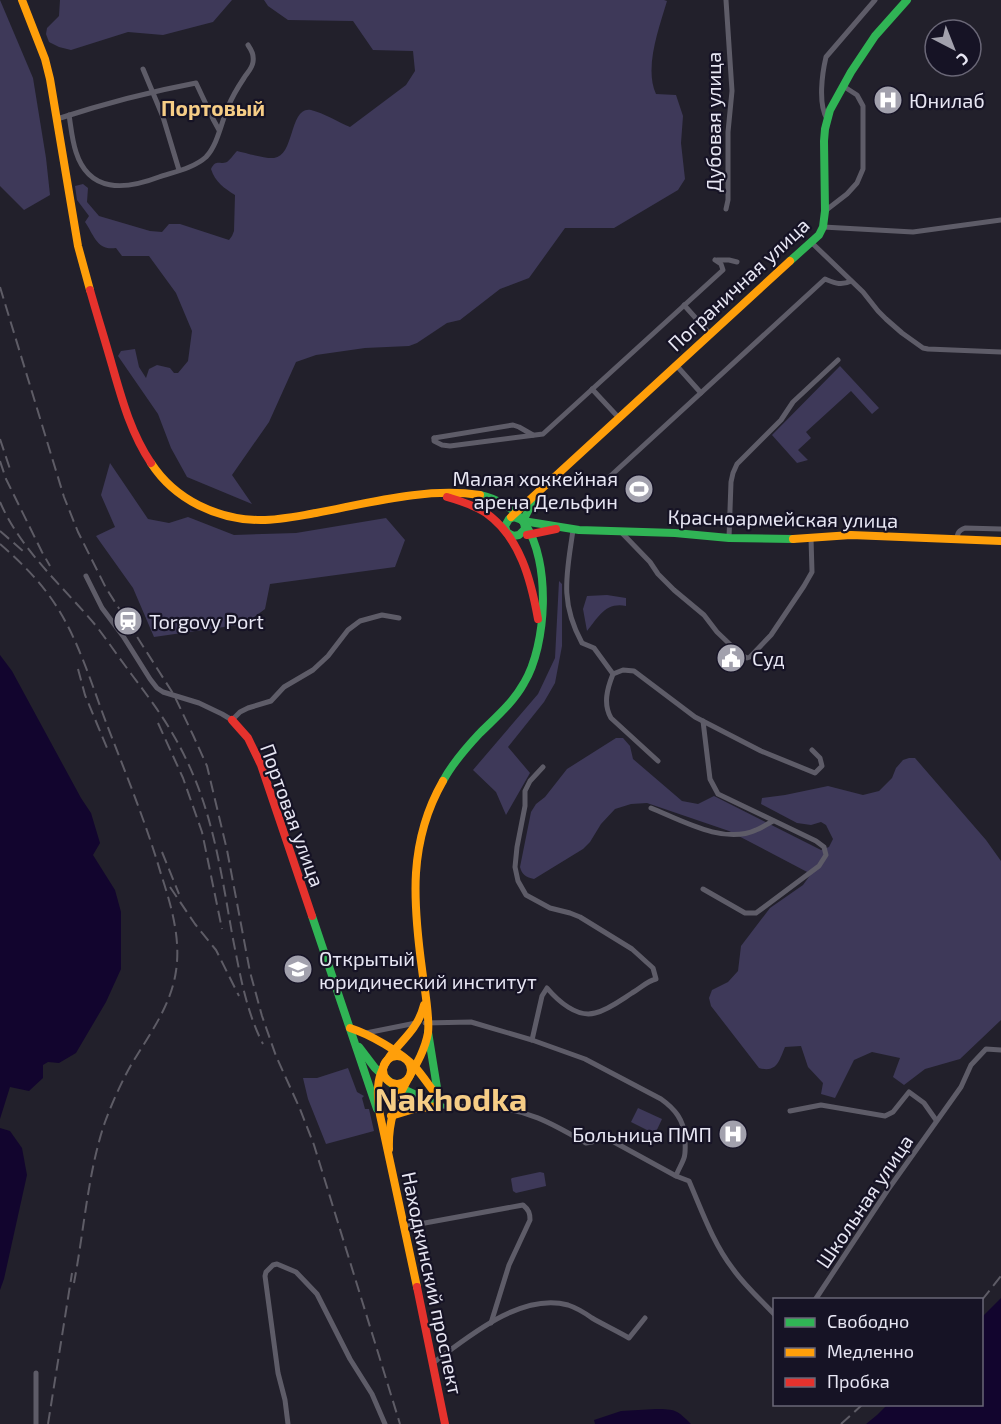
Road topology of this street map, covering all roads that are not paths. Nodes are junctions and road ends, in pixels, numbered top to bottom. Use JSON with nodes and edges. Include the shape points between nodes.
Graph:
{"nodes":[{"id":1,"x":22,"y":0,"type":"edge"},
{"id":2,"x":726,"y":0,"type":"edge"},
{"id":3,"x":874,"y":0,"type":"edge"},
{"id":4,"x":907,"y":0,"type":"edge"},
{"id":5,"x":248,"y":45,"type":"dead end"},
{"id":6,"x":143,"y":69,"type":"dead end"},
{"id":7,"x":843,"y":87,"type":"junction"},
{"id":8,"x":152,"y":91,"type":"junction"},
{"id":9,"x":69,"y":115,"type":"junction"},
{"id":10,"x":57,"y":119,"type":"junction"},
{"id":11,"x":827,"y":119,"type":"junction"},
{"id":12,"x":219,"y":130,"type":"junction"},
{"id":13,"x":179,"y":170,"type":"junction"},
{"id":14,"x":726,"y":209,"type":"dead end"},
{"id":15,"x":825,"y":211,"type":"junction"},
{"id":16,"x":1001,"y":220,"type":"edge"},
{"id":17,"x":823,"y":227,"type":"junction"},
{"id":18,"x":812,"y":243,"type":"junction"},
{"id":19,"x":736,"y":262,"type":"dead end"},
{"id":20,"x":851,"y":281,"type":"junction"},
{"id":21,"x":684,"y":305,"type":"junction"},
{"id":22,"x":710,"y":334,"type":"junction"},
{"id":23,"x":1001,"y":352,"type":"edge"},
{"id":24,"x":838,"y":360,"type":"dead end"},
{"id":25,"x":676,"y":365,"type":"junction"},
{"id":26,"x":592,"y":389,"type":"junction"},
{"id":27,"x":701,"y":393,"type":"junction"},
{"id":28,"x":619,"y":418,"type":"junction"},
{"id":29,"x":532,"y":435,"type":"junction"},
{"id":30,"x":605,"y":481,"type":"dead end"},
{"id":31,"x":542,"y":488,"type":"junction"},
{"id":32,"x":420,"y":495,"type":"junction"},
{"id":33,"x":512,"y":516,"type":"junction"},
{"id":34,"x":523,"y":521,"type":"junction"},
{"id":35,"x":564,"y":529,"type":"junction"},
{"id":36,"x":1001,"y":529,"type":"edge"},
{"id":37,"x":573,"y":530,"type":"junction"},
{"id":38,"x":621,"y":531,"type":"junction"},
{"id":39,"x":507,"y":533,"type":"junction"},
{"id":40,"x":531,"y":534,"type":"junction"},
{"id":41,"x":519,"y":536,"type":"junction"},
{"id":42,"x":729,"y":538,"type":"junction"},
{"id":43,"x":811,"y":538,"type":"junction"},
{"id":44,"x":957,"y":540,"type":"junction"},
{"id":45,"x":1001,"y":541,"type":"edge"},
{"id":46,"x":86,"y":576,"type":"dead end"},
{"id":47,"x":399,"y":618,"type":"dead end"},
{"id":48,"x":540,"y":643,"type":"junction"},
{"id":49,"x":613,"y":674,"type":"junction"},
{"id":50,"x":232,"y":720,"type":"junction"},
{"id":51,"x":703,"y":721,"type":"junction"},
{"id":52,"x":812,"y":750,"type":"dead end"},
{"id":53,"x":658,"y":761,"type":"dead end"},
{"id":54,"x":543,"y":767,"type":"dead end"},
{"id":55,"x":651,"y":808,"type":"dead end"},
{"id":56,"x":773,"y":821,"type":"junction"},
{"id":57,"x":704,"y":889,"type":"dead end"},
{"id":58,"x":424,"y":990,"type":"junction"},
{"id":59,"x":417,"y":1023,"type":"junction"},
{"id":60,"x":428,"y":1027,"type":"junction"},
{"id":61,"x":350,"y":1028,"type":"junction"},
{"id":62,"x":366,"y":1033,"type":"junction"},
{"id":63,"x":532,"y":1040,"type":"junction"},
{"id":64,"x":354,"y":1041,"type":"junction"},
{"id":65,"x":1001,"y":1050,"type":"edge"},
{"id":66,"x":393,"y":1051,"type":"junction"},
{"id":67,"x":406,"y":1059,"type":"junction"},
{"id":68,"x":386,"y":1062,"type":"junction"},
{"id":69,"x":415,"y":1067,"type":"junction"},
{"id":70,"x":380,"y":1073,"type":"junction"},
{"id":71,"x":409,"y":1078,"type":"junction"},
{"id":72,"x":389,"y":1082,"type":"junction"},
{"id":73,"x":403,"y":1090,"type":"junction"},
{"id":74,"x":438,"y":1097,"type":"junction"},
{"id":75,"x":440,"y":1106,"type":"junction"},
{"id":76,"x":790,"y":1111,"type":"dead end"},
{"id":77,"x":391,"y":1116,"type":"junction"},
{"id":78,"x":936,"y":1120,"type":"junction"},
{"id":79,"x":380,"y":1121,"type":"junction"},
{"id":80,"x":389,"y":1149,"type":"junction"},
{"id":81,"x":676,"y":1176,"type":"junction"},
{"id":82,"x":404,"y":1227,"type":"junction"},
{"id":83,"x":816,"y":1298,"type":"edge"},
{"id":84,"x":773,"y":1313,"type":"edge"},
{"id":85,"x":645,"y":1318,"type":"dead end"},
{"id":86,"x":491,"y":1323,"type":"junction"},
{"id":87,"x":433,"y":1363,"type":"junction"},
{"id":88,"x":36,"y":1373,"type":"dead end"},
{"id":89,"x":36,"y":1424,"type":"edge"},
{"id":90,"x":288,"y":1424,"type":"edge"},
{"id":91,"x":385,"y":1424,"type":"edge"},
{"id":92,"x":446,"y":1424,"type":"edge"}],
"edges":[{"from":1,"to":10,"type":"main road","via":[[45,59]]},
{"from":2,"to":14,"type":"street","name":"Дубовая улица","via":[[732,91]]},
{"from":3,"to":11,"type":"street","via":[[826,57],[822,105]]},
{"from":4,"to":7,"type":"main road","name":"Пограничная улица","via":[[868,45]]},
{"from":5,"to":12,"type":"street","via":[[254,58],[252,66]]},
{"from":6,"to":8,"type":"street"},
{"from":7,"to":11,"type":"main road","name":"Пограничная улица"},
{"from":7,"to":15,"type":"street","via":[[857,95],[863,106],[863,169],[847,194]]},
{"from":8,"to":9,"type":"street"},
{"from":8,"to":12,"type":"street","via":[[196,82]]},
{"from":8,"to":13,"type":"street"},
{"from":9,"to":10,"type":"street"},
{"from":9,"to":13,"type":"street","via":[[75,150],[93,179],[126,186]]},
{"from":10,"to":32,"type":"main road","via":[[78,246],[131,431],[156,471],[192,502],[243,519],[289,518]]},
{"from":11,"to":15,"type":"main road","name":"Пограничная улица"},
{"from":12,"to":13,"type":"street","via":[[208,154]]},
{"from":15,"to":17,"type":"main road","name":"Пограничная улица"},
{"from":16,"to":17,"type":"street","via":[[913,232]]},
{"from":17,"to":18,"type":"main road","name":"Пограничная улица"},
{"from":18,"to":20,"type":"street"},
{"from":18,"to":22,"type":"main road","name":"Пограничная улица"},
{"from":19,"to":21,"type":"street","via":[[715,260],[723,270]]},
{"from":20,"to":23,"type":"street","via":[[882,315],[923,348]]},
{"from":20,"to":27,"type":"street","via":[[836,284],[825,279]]},
{"from":21,"to":22,"type":"street"},
{"from":21,"to":26,"type":"street"},
{"from":22,"to":25,"type":"main road","name":"Пограничная улица"},
{"from":24,"to":42,"type":"street","via":[[793,402],[781,420],[737,464],[731,482]]},
{"from":25,"to":27,"type":"street"},
{"from":25,"to":28,"type":"main road","name":"Пограничная улица"},
{"from":26,"to":28,"type":"street"},
{"from":26,"to":29,"type":"street","via":[[543,434]]},
{"from":27,"to":30,"type":"street"},
{"from":28,"to":31,"type":"main road","name":"Пограничная улица"},
{"from":29,"to":29,"type":"street","via":[[450,446],[434,441],[513,425]]},
{"from":31,"to":33,"type":"main road","name":"Пограничная улица"},
{"from":31,"to":34,"type":"main road","name":"Пограничная улица"},
{"from":32,"to":33,"type":"main road","via":[[480,495],[498,501]]},
{"from":32,"to":39,"type":"main road","via":[[453,498],[481,509]]},
{"from":33,"to":34,"type":"main road"},
{"from":33,"to":39,"type":"main road","via":[[505,526]]},
{"from":34,"to":35,"type":"main road","name":"Красноармейская улица"},
{"from":34,"to":40,"type":"main road"},
{"from":34,"to":41,"type":"main road","via":[[525,529]]},
{"from":35,"to":37,"type":"main road","name":"Красноармейская улица"},
{"from":35,"to":40,"type":"main road","name":"Красноармейская улица"},
{"from":36,"to":44,"type":"street","via":[[965,528],[960,530]]},
{"from":37,"to":38,"type":"main road","name":"Красноармейская улица"},
{"from":37,"to":49,"type":"street","via":[[566,582],[571,619],[582,643],[594,648]]},
{"from":38,"to":42,"type":"main road","name":"Красноармейская улица"},
{"from":38,"to":43,"type":"street","via":[[658,574],[747,658],[771,635],[812,572]]},
{"from":39,"to":41,"type":"main road"},
{"from":39,"to":48,"type":"main road","via":[[532,587]]},
{"from":40,"to":41,"type":"main road","name":"Красноармейская улица"},
{"from":40,"to":48,"type":"main road","via":[[542,581]]},
{"from":42,"to":43,"type":"main road","name":"Красноармейская улица"},
{"from":43,"to":44,"type":"main road","name":"Красноармейская улица","via":[[851,535]]},
{"from":44,"to":45,"type":"main road","name":"Красноармейская улица"},
{"from":46,"to":50,"type":"street","via":[[102,608],[157,688]]},
{"from":47,"to":50,"type":"street","via":[[382,615],[360,621],[313,670],[284,687],[271,701],[248,708]]},
{"from":48,"to":58,"type":"main road","name":"Находкинский проспект","via":[[528,677],[453,765],[424,823],[415,889]]},
{"from":49,"to":51,"type":"street","via":[[634,671]]},
{"from":49,"to":53,"type":"street","via":[[606,705],[611,718]]},
{"from":50,"to":61,"type":"main road","name":"Портовая улица","via":[[248,738],[261,765]]},
{"from":51,"to":52,"type":"street","via":[[815,773],[822,766]]},
{"from":51,"to":56,"type":"street","via":[[710,779],[718,794]]},
{"from":54,"to":63,"type":"street","via":[[525,791],[515,867],[518,881],[526,894],[550,908],[580,917],[624,943],[653,968],[656,979],[596,1013],[582,1013],[565,1005],[547,988]]},
{"from":55,"to":56,"type":"street","via":[[702,829],[729,835],[754,831]]},
{"from":56,"to":57,"type":"street","via":[[824,847],[826,855],[819,866],[756,913],[745,913]]},
{"from":58,"to":59,"type":"main road","name":"Находкинский проспект","via":[[422,1014]]},
{"from":58,"to":60,"type":"main road","name":"Находкинский проспект"},
{"from":59,"to":60,"type":"street"},
{"from":59,"to":62,"type":"street"},
{"from":59,"to":66,"type":"main road","name":"Находкинский проспект"},
{"from":60,"to":63,"type":"street","via":[[471,1022]]},
{"from":60,"to":69,"type":"main road","name":"Находкинский проспект"},
{"from":60,"to":74,"type":"main road"},
{"from":61,"to":62,"type":"main road"},
{"from":61,"to":64,"type":"main road","name":"Портовая улица"},
{"from":62,"to":66,"type":"main road"},
{"from":63,"to":81,"type":"street","via":[[600,1066],[670,1105],[685,1130],[685,1156]]},
{"from":64,"to":70,"type":"main road"},
{"from":64,"to":79,"type":"main road","name":"Портовая улица"},
{"from":65,"to":78,"type":"street","name":"Школьная улица","via":[[986,1049],[977,1057]]},
{"from":66,"to":67,"type":"main road"},
{"from":66,"to":68,"type":"main road","name":"Находкинский проспект"},
{"from":67,"to":68,"type":"main road","via":[[397,1056]]},
{"from":67,"to":69,"type":"main road"},
{"from":67,"to":71,"type":"main road","via":[[412,1070]]},
{"from":68,"to":70,"type":"main road","name":"Находкинский проспект"},
{"from":68,"to":72,"type":"main road","via":[[383,1070]]},
{"from":69,"to":71,"type":"main road","name":"Находкинский проспект"},
{"from":69,"to":74,"type":"main road"},
{"from":70,"to":72,"type":"main road"},
{"from":70,"to":79,"type":"main road","name":"Находкинский проспект"},
{"from":71,"to":72,"type":"main road","via":[[402,1084]]},
{"from":71,"to":73,"type":"main road","name":"Находкинский проспект"},
{"from":72,"to":73,"type":"main road"},
{"from":73,"to":75,"type":"main road"},
{"from":73,"to":77,"type":"main road","name":"Находкинский проспект"},
{"from":74,"to":75,"type":"main road"},
{"from":75,"to":77,"type":"main road"},
{"from":75,"to":81,"type":"street","via":[[522,1112],[586,1143],[603,1136]]},
{"from":76,"to":78,"type":"street","via":[[821,1105],[885,1116],[909,1092],[924,1103]]},
{"from":77,"to":80,"type":"main road","name":"Находкинский проспект"},
{"from":78,"to":83,"type":"street","name":"Школьная улица"},
{"from":79,"to":80,"type":"main road","name":"Находкинский проспект"},
{"from":80,"to":82,"type":"main road","name":"Находкинский проспект"},
{"from":81,"to":84,"type":"street","via":[[689,1181],[734,1272]]},
{"from":82,"to":86,"type":"street","via":[[523,1205],[527,1209],[530,1220],[509,1265]]},
{"from":82,"to":87,"type":"main road","name":"Находкинский проспект"},
{"from":85,"to":86,"type":"street","via":[[629,1338],[580,1310],[554,1303],[524,1306]]},
{"from":86,"to":87,"type":"street"},
{"from":87,"to":92,"type":"main road","name":"Находкинский проспект"},
{"from":88,"to":89,"type":"street"},
{"from":90,"to":91,"type":"street","via":[[265,1276],[277,1264],[296,1272],[317,1294]]}]}
